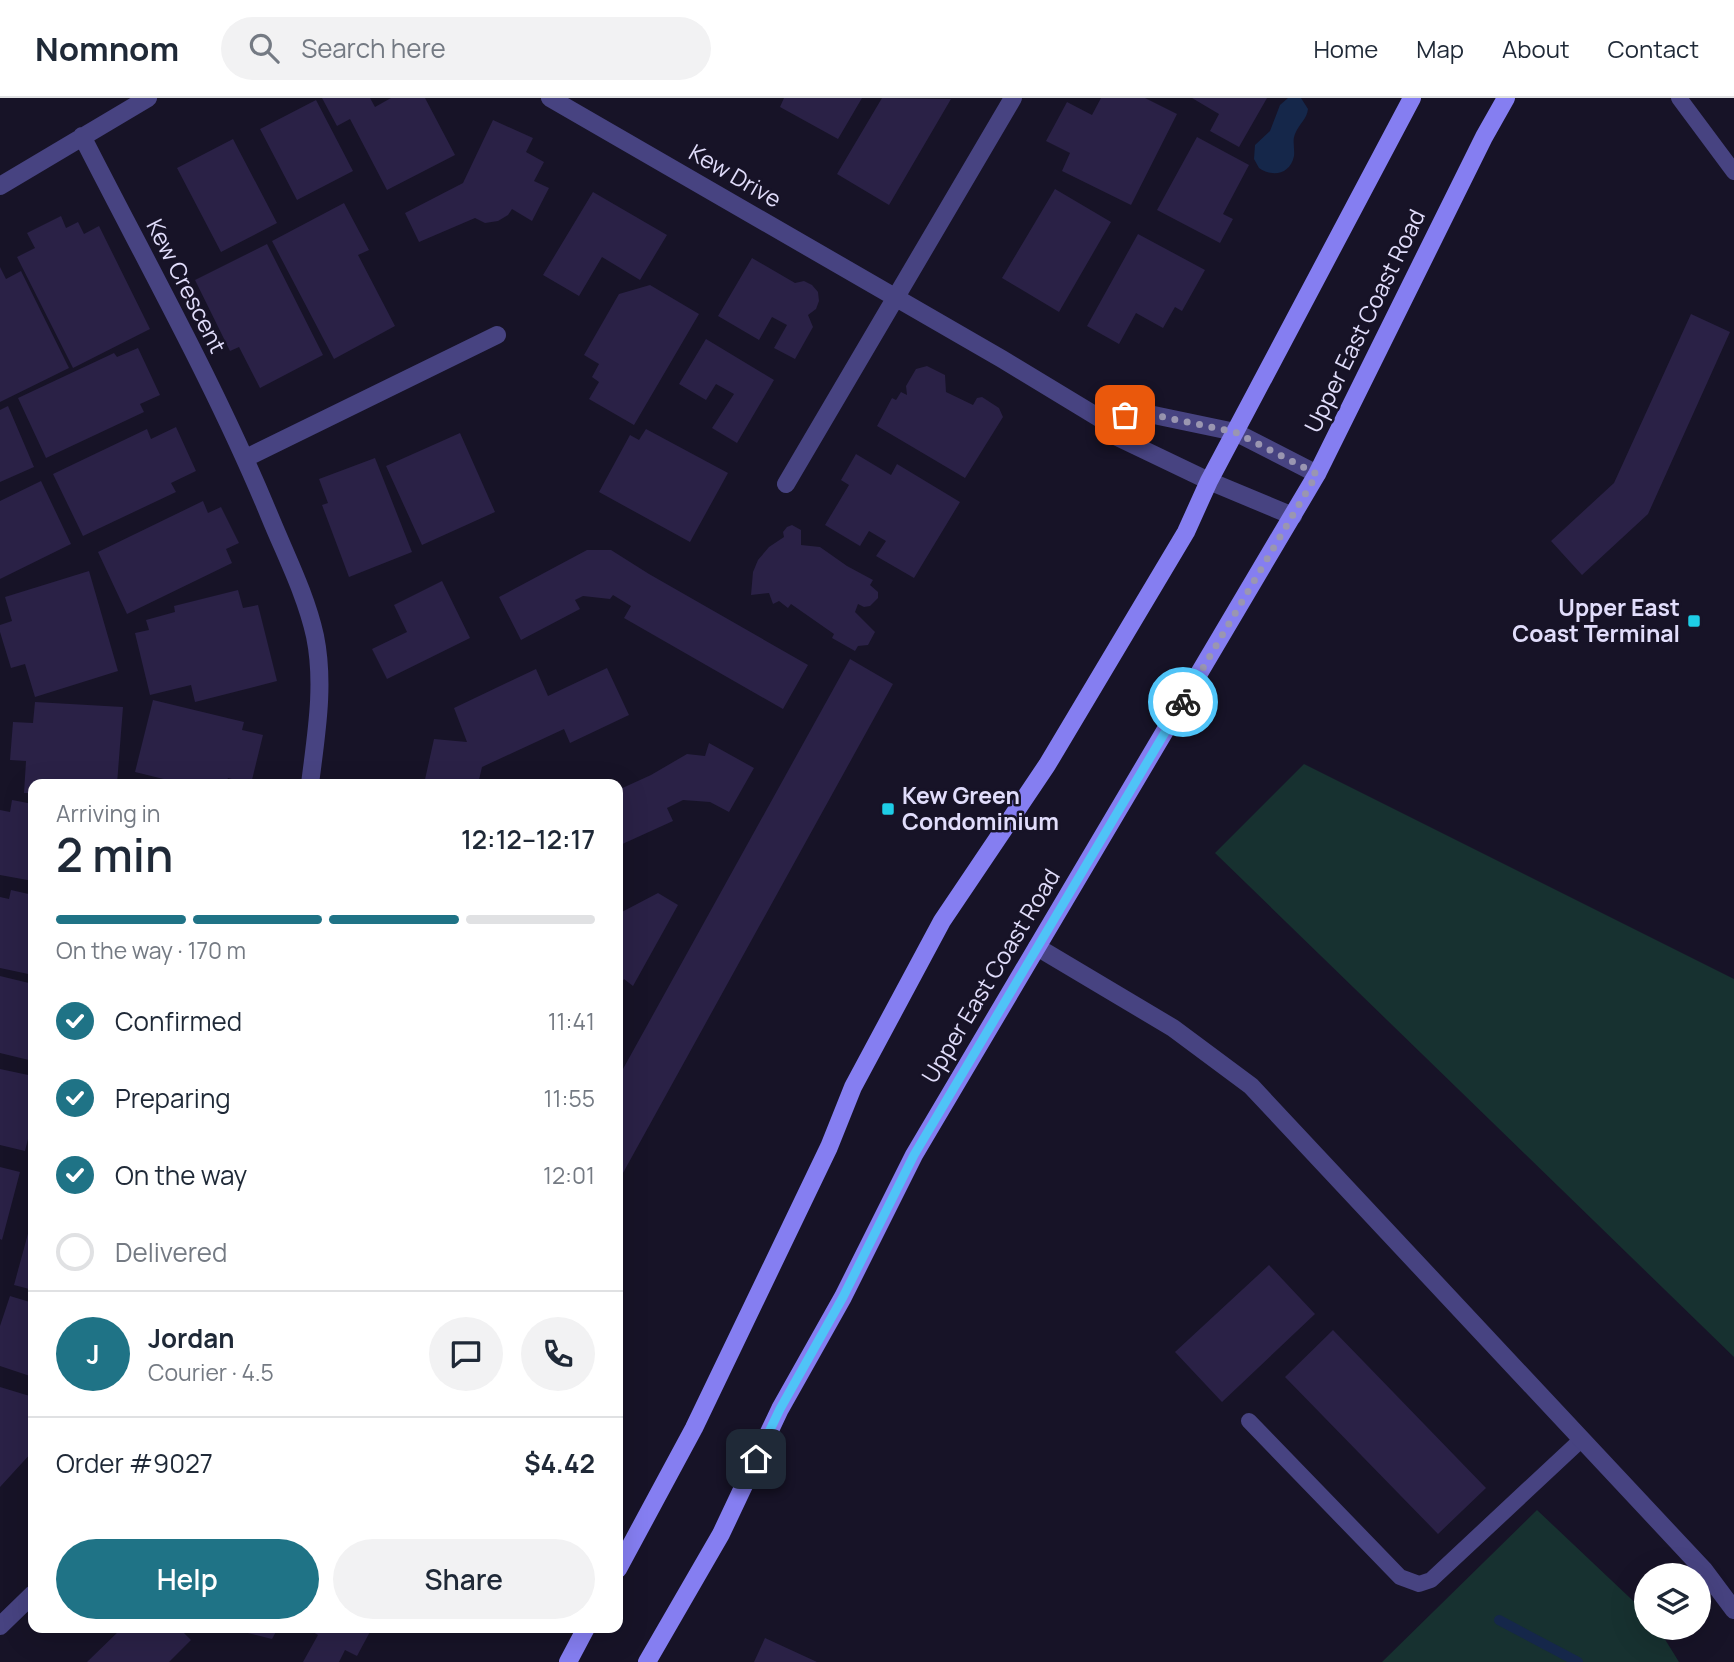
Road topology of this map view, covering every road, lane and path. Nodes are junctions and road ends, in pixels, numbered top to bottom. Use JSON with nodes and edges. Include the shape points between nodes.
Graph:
{"nodes":[{"id":1,"x":148,"y":98,"type":"edge"},
{"id":2,"x":550,"y":98,"type":"edge"},
{"id":3,"x":1013,"y":98,"type":"edge"},
{"id":4,"x":1412,"y":98,"type":"edge"},
{"id":5,"x":1506,"y":98,"type":"edge"},
{"id":6,"x":1679,"y":98,"type":"edge"},
{"id":7,"x":82,"y":136,"type":"junction"},
{"id":8,"x":1734,"y":172,"type":"edge"},
{"id":9,"x":0,"y":186,"type":"edge"},
{"id":10,"x":896,"y":296,"type":"junction"},
{"id":11,"x":497,"y":335,"type":"dead end"},
{"id":12,"x":1101,"y":419,"type":"junction"},
{"id":13,"x":1235,"y":432,"type":"junction"},
{"id":14,"x":246,"y":458,"type":"junction"},
{"id":15,"x":1317,"y":474,"type":"junction"},
{"id":16,"x":1209,"y":481,"type":"junction"},
{"id":17,"x":786,"y":484,"type":"dead end"},
{"id":18,"x":1293,"y":516,"type":"junction"},
{"id":19,"x":311,"y":779,"type":"edge"},
{"id":20,"x":1037,"y":947,"type":"junction"},
{"id":21,"x":1249,"y":1420,"type":"dead end"},
{"id":22,"x":1582,"y":1439,"type":"junction"},
{"id":23,"x":623,"y":1560,"type":"edge"},
{"id":24,"x":28,"y":1599,"type":"edge"},
{"id":25,"x":1734,"y":1610,"type":"edge"},
{"id":26,"x":0,"y":1626,"type":"edge"},
{"id":27,"x":583,"y":1633,"type":"edge"},
{"id":28,"x":568,"y":1662,"type":"edge"},
{"id":29,"x":647,"y":1662,"type":"edge"}],
"edges":[{"from":1,"to":7,"type":"street"},
{"from":2,"to":10,"type":"street","name":"Kew Drive"},
{"from":3,"to":10,"type":"street"},
{"from":4,"to":13,"type":"main road"},
{"from":5,"to":15,"type":"main road","name":"Upper East Coast Road"},
{"from":6,"to":8,"type":"lane"},
{"from":7,"to":9,"type":"street"},
{"from":7,"to":14,"type":"street","name":"Kew Crescent"},
{"from":10,"to":12,"type":"street","name":"Kew Drive"},
{"from":10,"to":17,"type":"street"},
{"from":11,"to":14,"type":"street"},
{"from":12,"to":13,"type":"street","via":[[1149,414]]},
{"from":12,"to":16,"type":"street","name":"Kew Drive","via":[[1115,436]]},
{"from":13,"to":15,"type":"street"},
{"from":13,"to":16,"type":"main road"},
{"from":14,"to":19,"type":"street","name":"Kew Crescent","via":[[315,636],[319,713]]},
{"from":15,"to":18,"type":"main road","name":"Upper East Coast Road"},
{"from":16,"to":18,"type":"street","name":"Kew Drive"},
{"from":16,"to":23,"type":"main road","via":[[1186,532],[1118,648],[1047,765],[942,921],[853,1087],[829,1147],[694,1428]]},
{"from":18,"to":20,"type":"main road","name":"Upper East Coast Road"},
{"from":20,"to":22,"type":"street","via":[[1173,1028],[1251,1086]]},
{"from":20,"to":29,"type":"main road","name":"Upper East Coast Road","via":[[914,1155],[780,1409],[721,1534]]},
{"from":21,"to":22,"type":"lane","via":[[1400,1577],[1419,1584],[1431,1580]]},
{"from":22,"to":25,"type":"street","via":[[1704,1570]]},
{"from":24,"to":26,"type":"street"},
{"from":27,"to":28,"type":"main road"}]}
